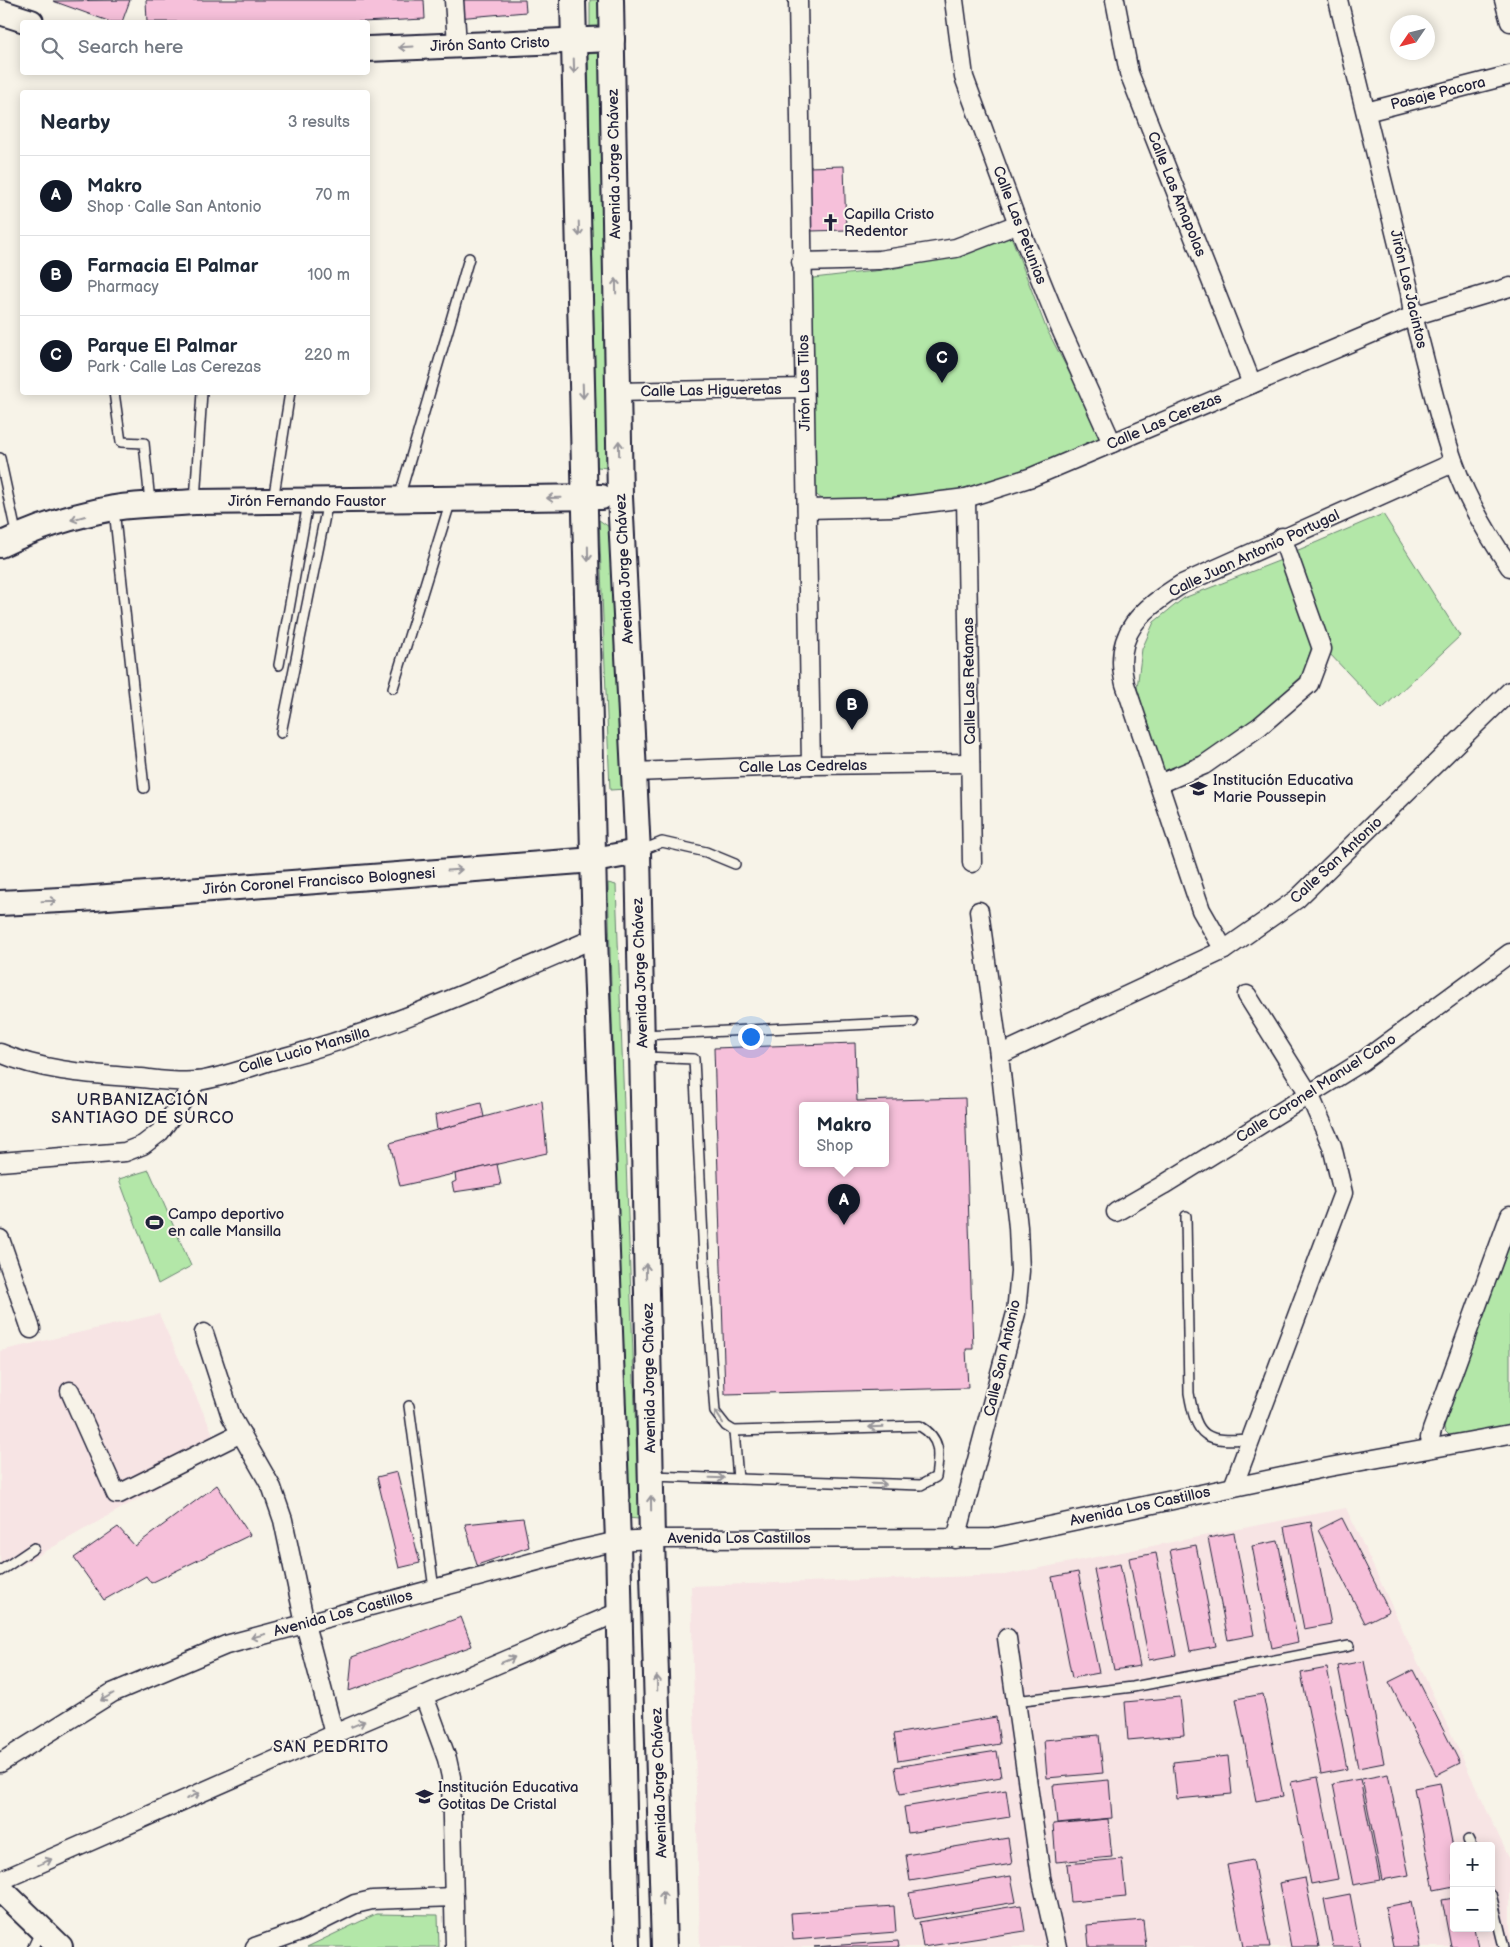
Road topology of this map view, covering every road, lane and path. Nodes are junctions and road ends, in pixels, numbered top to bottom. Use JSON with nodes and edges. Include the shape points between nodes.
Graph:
{"nodes":[{"id":1,"x":454,"y":0,"type":"edge"},
{"id":2,"x":574,"y":0,"type":"edge"},
{"id":3,"x":611,"y":0,"type":"edge"},
{"id":4,"x":798,"y":0,"type":"edge"},
{"id":5,"x":954,"y":0,"type":"edge"},
{"id":6,"x":1115,"y":0,"type":"edge"},
{"id":7,"x":1338,"y":0,"type":"edge"},
{"id":8,"x":1504,"y":0,"type":"edge"},
{"id":9,"x":0,"y":12,"type":"edge"},
{"id":10,"x":25,"y":20,"type":"edge"},
{"id":11,"x":1510,"y":22,"type":"edge"},
{"id":12,"x":612,"y":39,"type":"junction"},
{"id":13,"x":574,"y":41,"type":"junction"},
{"id":14,"x":458,"y":44,"type":"junction"},
{"id":15,"x":370,"y":49,"type":"edge"},
{"id":16,"x":1510,"y":75,"type":"edge"},
{"id":17,"x":1366,"y":112,"type":"junction"},
{"id":18,"x":1018,"y":224,"type":"junction"},
{"id":19,"x":469,"y":258,"type":"dead end"},
{"id":20,"x":801,"y":262,"type":"junction"},
{"id":21,"x":1510,"y":287,"type":"edge"},
{"id":22,"x":1413,"y":316,"type":"junction"},
{"id":23,"x":1252,"y":384,"type":"junction"},
{"id":24,"x":804,"y":388,"type":"junction"},
{"id":25,"x":618,"y":392,"type":"junction"},
{"id":26,"x":114,"y":395,"type":"edge"},
{"id":27,"x":202,"y":395,"type":"edge"},
{"id":28,"x":290,"y":395,"type":"edge"},
{"id":29,"x":1112,"y":443,"type":"junction"},
{"id":30,"x":0,"y":458,"type":"edge"},
{"id":31,"x":1454,"y":463,"type":"junction"},
{"id":32,"x":620,"y":497,"type":"junction"},
{"id":33,"x":586,"y":498,"type":"junction"},
{"id":34,"x":966,"y":498,"type":"junction"},
{"id":35,"x":451,"y":500,"type":"junction"},
{"id":36,"x":273,"y":501,"type":"junction"},
{"id":37,"x":318,"y":501,"type":"junction"},
{"id":38,"x":398,"y":501,"type":"junction"},
{"id":39,"x":195,"y":502,"type":"junction"},
{"id":40,"x":150,"y":505,"type":"junction"},
{"id":41,"x":114,"y":508,"type":"junction"},
{"id":42,"x":807,"y":509,"type":"junction"},
{"id":43,"x":1282,"y":538,"type":"junction"},
{"id":44,"x":8,"y":541,"type":"edge"},
{"id":45,"x":1510,"y":567,"type":"edge"},
{"id":46,"x":279,"y":665,"type":"dead end"},
{"id":47,"x":393,"y":688,"type":"dead end"},
{"id":48,"x":1510,"y":692,"type":"edge"},
{"id":49,"x":281,"y":733,"type":"dead end"},
{"id":50,"x":970,"y":763,"type":"junction"},
{"id":51,"x":811,"y":765,"type":"junction"},
{"id":52,"x":635,"y":772,"type":"junction"},
{"id":53,"x":1158,"y":784,"type":"junction"},
{"id":54,"x":144,"y":788,"type":"dead end"},
{"id":55,"x":638,"y":852,"type":"junction"},
{"id":56,"x":594,"y":860,"type":"junction"},
{"id":57,"x":972,"y":863,"type":"dead end"},
{"id":58,"x":735,"y":864,"type":"dead end"},
{"id":59,"x":0,"y":902,"type":"edge"},
{"id":60,"x":979,"y":912,"type":"dead end"},
{"id":61,"x":595,"y":938,"type":"junction"},
{"id":62,"x":1224,"y":950,"type":"junction"},
{"id":63,"x":1510,"y":953,"type":"edge"},
{"id":64,"x":1247,"y":995,"type":"dead end"},
{"id":65,"x":913,"y":1022,"type":"dead end"},
{"id":66,"x":642,"y":1046,"type":"junction"},
{"id":67,"x":0,"y":1053,"type":"edge"},
{"id":68,"x":1000,"y":1055,"type":"junction"},
{"id":69,"x":197,"y":1081,"type":"junction"},
{"id":70,"x":1309,"y":1094,"type":"junction"},
{"id":71,"x":0,"y":1162,"type":"edge"},
{"id":72,"x":1116,"y":1212,"type":"dead end"},
{"id":73,"x":1510,"y":1215,"type":"edge"},
{"id":74,"x":1186,"y":1216,"type":"dead end"},
{"id":75,"x":0,"y":1239,"type":"edge"},
{"id":76,"x":31,"y":1329,"type":"dead end"},
{"id":77,"x":204,"y":1333,"type":"dead end"},
{"id":78,"x":70,"y":1391,"type":"dead end"},
{"id":79,"x":409,"y":1406,"type":"dead end"},
{"id":80,"x":734,"y":1431,"type":"junction"},
{"id":81,"x":241,"y":1433,"type":"junction"},
{"id":82,"x":1510,"y":1434,"type":"edge"},
{"id":83,"x":1251,"y":1440,"type":"junction"},
{"id":84,"x":1433,"y":1447,"type":"junction"},
{"id":85,"x":651,"y":1476,"type":"junction"},
{"id":86,"x":738,"y":1479,"type":"junction"},
{"id":87,"x":1233,"y":1487,"type":"junction"},
{"id":88,"x":652,"y":1539,"type":"junction"},
{"id":89,"x":956,"y":1539,"type":"junction"},
{"id":90,"x":618,"y":1541,"type":"junction"},
{"id":91,"x":34,"y":1548,"type":"dead end"},
{"id":92,"x":0,"y":1571,"type":"edge"},
{"id":93,"x":434,"y":1589,"type":"junction"},
{"id":94,"x":619,"y":1612,"type":"junction"},
{"id":95,"x":305,"y":1624,"type":"junction"},
{"id":96,"x":1007,"y":1638,"type":"dead end"},
{"id":97,"x":1349,"y":1646,"type":"dead end"},
{"id":98,"x":424,"y":1696,"type":"junction"},
{"id":99,"x":1015,"y":1701,"type":"junction"},
{"id":100,"x":334,"y":1734,"type":"junction"},
{"id":101,"x":0,"y":1763,"type":"edge"},
{"id":102,"x":0,"y":1881,"type":"edge"},
{"id":103,"x":0,"y":1889,"type":"edge"},
{"id":104,"x":454,"y":1897,"type":"junction"},
{"id":105,"x":1495,"y":1910,"type":"edge"},
{"id":106,"x":35,"y":1941,"type":"edge"},
{"id":107,"x":60,"y":1947,"type":"edge"},
{"id":108,"x":255,"y":1947,"type":"edge"},
{"id":109,"x":455,"y":1947,"type":"edge"},
{"id":110,"x":627,"y":1947,"type":"edge"},
{"id":111,"x":664,"y":1947,"type":"edge"},
{"id":112,"x":1057,"y":1947,"type":"edge"},
{"id":113,"x":1504,"y":1947,"type":"edge"}],
"edges":[{"from":1,"to":14,"type":"street"},
{"from":2,"to":13,"type":"main road"},
{"from":3,"to":12,"type":"main road","name":"Avenida Jorge Chávez"},
{"from":4,"to":20,"type":"street","name":"Jirón Los Tilos"},
{"from":5,"to":18,"type":"street","name":"Calle Las Petunias","via":[[964,77]]},
{"from":6,"to":23,"type":"street","name":"Calle Las Amapolas","via":[[1129,73]]},
{"from":7,"to":17,"type":"street","name":"Jirón Los Jacintos"},
{"from":8,"to":11,"type":"street"},
{"from":9,"to":10,"type":"main road"},
{"from":12,"to":13,"type":"main road","name":"Jirón Santo Cristo"},
{"from":25,"to":12,"type":"main road","name":"Avenida Jorge Chávez","one_way":true},
{"from":13,"to":14,"type":"main road","name":"Jirón Santo Cristo"},
{"from":13,"to":33,"type":"main road","one_way":true},
{"from":14,"to":15,"type":"main road","name":"Jirón Santo Cristo","one_way":true},
{"from":16,"to":17,"type":"street","name":"Pasaje Pacora"},
{"from":17,"to":22,"type":"street","name":"Jirón Los Jacintos"},
{"from":18,"to":20,"type":"street","via":[[956,248],[879,260]]},
{"from":18,"to":29,"type":"street","name":"Calle Las Petunias"},
{"from":19,"to":38,"type":"lane"},
{"from":20,"to":24,"type":"street","name":"Jirón Los Tilos"},
{"from":21,"to":22,"type":"street","name":"Calle Las Cerezas"},
{"from":22,"to":23,"type":"street","name":"Calle Las Cerezas"},
{"from":22,"to":31,"type":"street","name":"Jirón Los Jacintos"},
{"from":23,"to":29,"type":"street","name":"Calle Las Cerezas"},
{"from":24,"to":25,"type":"street","name":"Calle Las Higueretas"},
{"from":24,"to":42,"type":"street","name":"Jirón Los Tilos"},
{"from":32,"to":25,"type":"main road","name":"Avenida Jorge Chávez","one_way":true},
{"from":26,"to":40,"type":"lane","via":[[121,442],[144,443]]},
{"from":27,"to":39,"type":"lane"},
{"from":28,"to":36,"type":"lane"},
{"from":29,"to":34,"type":"street","name":"Calle Las Cerezas","via":[[1032,477]]},
{"from":30,"to":44,"type":"lane"},
{"from":31,"to":43,"type":"street","name":"Calle Juan Antonio Portugal"},
{"from":31,"to":45,"type":"street","name":"Jirón Los Jacintos","via":[[1470,502]]},
{"from":32,"to":33,"type":"main road","name":"Jirón Fernando Faustor"},
{"from":32,"to":52,"type":"main road","name":"Avenida Jorge Chávez"},
{"from":33,"to":35,"type":"main road","name":"Jirón Fernando Faustor","one_way":true},
{"from":33,"to":56,"type":"main road","one_way":true},
{"from":34,"to":42,"type":"street","name":"Calle Las Cerezas","via":[[894,506]]},
{"from":34,"to":50,"type":"street","name":"Calle Las Retamas"},
{"from":35,"to":38,"type":"main road","name":"Jirón Fernando Faustor"},
{"from":35,"to":47,"type":"lane"},
{"from":36,"to":37,"type":"main road","name":"Jirón Fernando Faustor"},
{"from":36,"to":39,"type":"main road","name":"Jirón Fernando Faustor"},
{"from":37,"to":38,"type":"main road","name":"Jirón Fernando Faustor"},
{"from":37,"to":46,"type":"lane"},
{"from":37,"to":49,"type":"lane"},
{"from":39,"to":40,"type":"main road","name":"Jirón Fernando Faustor"},
{"from":40,"to":41,"type":"main road","name":"Jirón Fernando Faustor"},
{"from":41,"to":44,"type":"main road","name":"Jirón Fernando Faustor","one_way":true},
{"from":41,"to":54,"type":"lane"},
{"from":42,"to":51,"type":"street","name":"Jirón Los Tilos"},
{"from":43,"to":53,"type":"street","via":[[1322,649],[1309,684],[1260,726],[1204,764]]},
{"from":43,"to":53,"type":"street","name":"Calle Juan Antonio Portugal","via":[[1182,584],[1148,607],[1131,627],[1123,649],[1122,673]]},
{"from":48,"to":62,"type":"street","name":"Calle San Antonio","via":[[1297,900]]},
{"from":50,"to":51,"type":"street","name":"Calle Las Cedrelas"},
{"from":50,"to":57,"type":"street","name":"Calle Las Retamas"},
{"from":51,"to":52,"type":"street","name":"Calle Las Cedrelas"},
{"from":52,"to":55,"type":"main road","name":"Avenida Jorge Chávez"},
{"from":53,"to":62,"type":"street","name":"Calle Juan Antonio Portugal","via":[[1201,910]]},
{"from":55,"to":56,"type":"main road","name":"Jirón Coronel Francisco Bolognesi"},
{"from":55,"to":58,"type":"lane","via":[[662,842],[706,852]]},
{"from":55,"to":66,"type":"main road","name":"Avenida Jorge Chávez"},
{"from":59,"to":56,"type":"main road","name":"Jirón Coronel Francisco Bolognesi","one_way":true,"via":[[99,898]]},
{"from":56,"to":61,"type":"main road"},
{"from":60,"to":68,"type":"street","name":"Calle San Antonio"},
{"from":61,"to":69,"type":"street","name":"Calle Lucio Mansilla","via":[[433,1008],[368,1032]]},
{"from":61,"to":90,"type":"main road"},
{"from":62,"to":68,"type":"street","name":"Calle San Antonio"},
{"from":63,"to":70,"type":"street","name":"Calle Coronel Manuel Cano","via":[[1363,1061]]},
{"from":64,"to":70,"type":"street"},
{"from":65,"to":66,"type":"lane"},
{"from":80,"to":66,"type":"lane","one_way":true,"via":[[715,1412],[694,1059]]},
{"from":85,"to":66,"type":"main road","name":"Avenida Jorge Chávez","one_way":true},
{"from":67,"to":69,"type":"street","name":"Calle Lucio Mansilla","via":[[32,1065],[59,1070]]},
{"from":68,"to":89,"type":"street","name":"Calle San Antonio","via":[[1018,1227],[1016,1313]]},
{"from":69,"to":71,"type":"street","via":[[160,1132],[143,1145],[124,1152]]},
{"from":70,"to":72,"type":"street","name":"Calle Coronel Manuel Cano"},
{"from":70,"to":83,"type":"street","via":[[1332,1146],[1343,1194]]},
{"from":73,"to":84,"type":"street","via":[[1432,1430]]},
{"from":74,"to":83,"type":"lane","via":[[1189,1392],[1193,1419],[1200,1431],[1214,1439]]},
{"from":75,"to":76,"type":"street"},
{"from":77,"to":81,"type":"street","via":[[231,1416]]},
{"from":78,"to":81,"type":"street","via":[[116,1494]]},
{"from":79,"to":93,"type":"lane"},
{"from":80,"to":86,"type":"lane"},
{"from":86,"to":80,"type":"lane","one_way":true,"via":[[921,1486],[936,1477],[939,1449],[927,1430],[920,1426]]},
{"from":81,"to":95,"type":"street","via":[[272,1488],[283,1520]]},
{"from":82,"to":84,"type":"street","name":"Avenida Los Castillos"},
{"from":83,"to":87,"type":"street"},
{"from":84,"to":87,"type":"street","name":"Avenida Los Castillos"},
{"from":85,"to":86,"type":"lane","one_way":true},
{"from":88,"to":85,"type":"main road","name":"Avenida Jorge Chávez","one_way":true},
{"from":87,"to":89,"type":"street","name":"Avenida Los Castillos","via":[[992,1538]]},
{"from":88,"to":89,"type":"street","name":"Avenida Los Castillos"},
{"from":88,"to":90,"type":"street","name":"Avenida Los Castillos"},
{"from":111,"to":88,"type":"main road","name":"Avenida Jorge Chávez","one_way":true},
{"from":90,"to":93,"type":"street","name":"Avenida Los Castillos"},
{"from":90,"to":94,"type":"main road"},
{"from":91,"to":92,"type":"lane"},
{"from":93,"to":95,"type":"street","name":"Avenida Los Castillos"},
{"from":98,"to":94,"type":"street","one_way":true},
{"from":94,"to":110,"type":"main road"},
{"from":95,"to":100,"type":"street"},
{"from":95,"to":101,"type":"street","name":"Avenida Los Castillos","one_way":true,"via":[[226,1645],[112,1693]]},
{"from":96,"to":99,"type":"street"},
{"from":97,"to":99,"type":"lane","via":[[1132,1687]]},
{"from":100,"to":98,"type":"street","one_way":true},
{"from":98,"to":104,"type":"street","via":[[448,1759],[451,1777]]},
{"from":99,"to":112,"type":"street","via":[[1042,1877]]},
{"from":102,"to":100,"type":"street","one_way":true},
{"from":103,"to":106,"type":"main road"},
{"from":104,"to":108,"type":"street","via":[[372,1900],[355,1904],[303,1930]]},
{"from":104,"to":109,"type":"street"},
{"from":105,"to":113,"type":"lane"},
{"from":106,"to":107,"type":"main road"}]}
